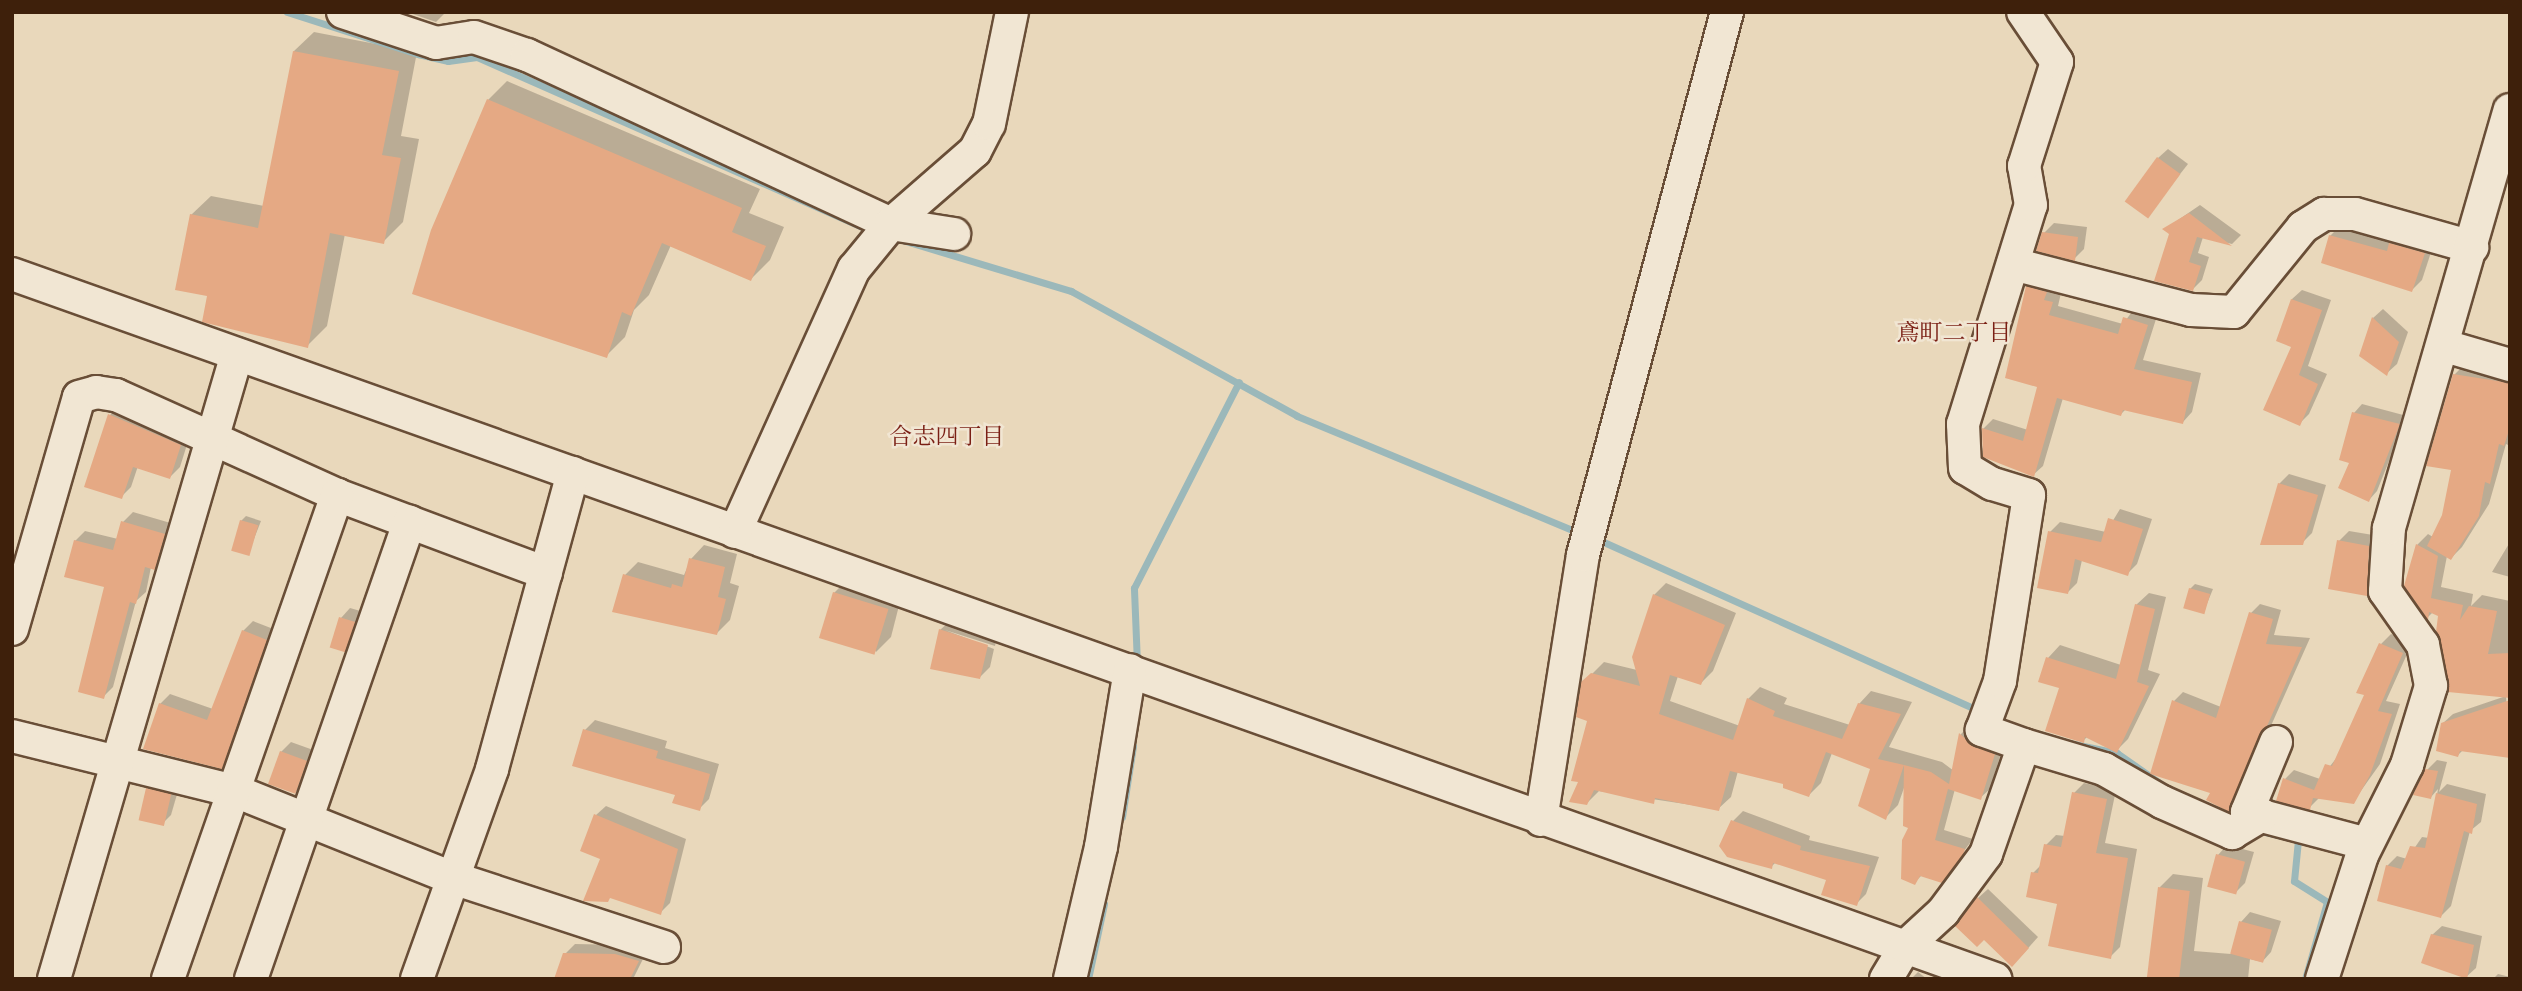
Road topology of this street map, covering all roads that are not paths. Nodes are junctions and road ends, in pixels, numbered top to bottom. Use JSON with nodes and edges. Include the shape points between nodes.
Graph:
{"nodes":[{"id":1,"x":343,"y":12,"type":"edge"},
{"id":2,"x":1012,"y":12,"type":"edge"},
{"id":3,"x":1727,"y":12,"type":"edge"},
{"id":4,"x":2023,"y":12,"type":"edge"},
{"id":5,"x":2510,"y":110,"type":"edge"},
{"id":6,"x":891,"y":224,"type":"junction"},
{"id":7,"x":954,"y":234,"type":"dead end"},
{"id":8,"x":2472,"y":247,"type":"junction"},
{"id":9,"x":2013,"y":264,"type":"junction"},
{"id":10,"x":12,"y":274,"type":"edge"},
{"id":11,"x":2445,"y":346,"type":"junction"},
{"id":12,"x":237,"y":354,"type":"junction"},
{"id":13,"x":2510,"y":365,"type":"edge"},
{"id":14,"x":212,"y":438,"type":"junction"},
{"id":15,"x":573,"y":473,"type":"junction"},
{"id":16,"x":337,"y":495,"type":"junction"},
{"id":17,"x":409,"y":522,"type":"junction"},
{"id":18,"x":735,"y":532,"type":"junction"},
{"id":19,"x":546,"y":573,"type":"junction"},
{"id":20,"x":12,"y":629,"type":"edge"},
{"id":21,"x":1130,"y":670,"type":"junction"},
{"id":22,"x":12,"y":736,"type":"edge"},
{"id":23,"x":2276,"y":743,"type":"dead end"},
{"id":24,"x":2024,"y":745,"type":"junction"},
{"id":25,"x":117,"y":760,"type":"junction"},
{"id":26,"x":235,"y":791,"type":"junction"},
{"id":27,"x":2262,"y":815,"type":"junction"},
{"id":28,"x":307,"y":820,"type":"junction"},
{"id":29,"x":1541,"y":820,"type":"junction"},
{"id":30,"x":2367,"y":844,"type":"junction"},
{"id":31,"x":453,"y":877,"type":"junction"},
{"id":32,"x":664,"y":947,"type":"dead end"},
{"id":33,"x":1905,"y":947,"type":"junction"},
{"id":34,"x":54,"y":979,"type":"edge"},
{"id":35,"x":168,"y":979,"type":"edge"},
{"id":36,"x":251,"y":979,"type":"edge"},
{"id":37,"x":416,"y":979,"type":"edge"},
{"id":38,"x":1070,"y":979,"type":"edge"},
{"id":39,"x":1886,"y":979,"type":"edge"},
{"id":40,"x":1995,"y":979,"type":"edge"},
{"id":41,"x":2322,"y":979,"type":"edge"}],
"edges":[{"from":1,"to":6,"type":"street","via":[[436,43],[474,37],[527,55]]},
{"from":2,"to":6,"type":"street","via":[[989,124],[975,151]]},
{"from":3,"to":29,"type":"street","via":[[1583,555]]},
{"from":4,"to":9,"type":"street","via":[[2057,62],[2024,166],[2031,205]]},
{"from":5,"to":8,"type":"street"},
{"from":6,"to":7,"type":"street"},
{"from":6,"to":18,"type":"street","via":[[854,269]]},
{"from":8,"to":9,"type":"street","via":[[2355,214],[2324,214],[2303,227],[2234,312],[2191,310]]},
{"from":8,"to":11,"type":"street"},
{"from":9,"to":24,"type":"street","via":[[1964,424],[1965,468],[1992,484],[2029,495],[2000,681],[1983,730]]},
{"from":10,"to":12,"type":"street"},
{"from":11,"to":13,"type":"street"},
{"from":11,"to":30,"type":"street","via":[[2389,528],[2385,591],[2423,645],[2431,686],[2407,765]]},
{"from":12,"to":14,"type":"street"},
{"from":12,"to":15,"type":"street"},
{"from":14,"to":16,"type":"street"},
{"from":14,"to":20,"type":"street","via":[[116,396],[96,392],[79,397]]},
{"from":14,"to":25,"type":"street"},
{"from":15,"to":18,"type":"street"},
{"from":15,"to":19,"type":"street"},
{"from":16,"to":17,"type":"street"},
{"from":16,"to":26,"type":"street"},
{"from":17,"to":19,"type":"street"},
{"from":17,"to":28,"type":"street"},
{"from":18,"to":21,"type":"street"},
{"from":19,"to":31,"type":"street","via":[[492,769]]},
{"from":21,"to":29,"type":"street"},
{"from":21,"to":38,"type":"street","via":[[1101,847]]},
{"from":22,"to":25,"type":"street"},
{"from":23,"to":27,"type":"street","via":[[2247,811]]},
{"from":24,"to":27,"type":"street","via":[[2104,769],[2162,802],[2232,833]]},
{"from":24,"to":33,"type":"street","via":[[1986,854],[1944,912]]},
{"from":25,"to":26,"type":"street"},
{"from":25,"to":34,"type":"street"},
{"from":26,"to":28,"type":"street"},
{"from":26,"to":35,"type":"street"},
{"from":27,"to":30,"type":"street"},
{"from":28,"to":31,"type":"street"},
{"from":28,"to":36,"type":"street"},
{"from":29,"to":33,"type":"street"},
{"from":30,"to":41,"type":"street"},
{"from":31,"to":32,"type":"street"},
{"from":31,"to":37,"type":"street"},
{"from":33,"to":39,"type":"street"},
{"from":33,"to":40,"type":"street"}]}
